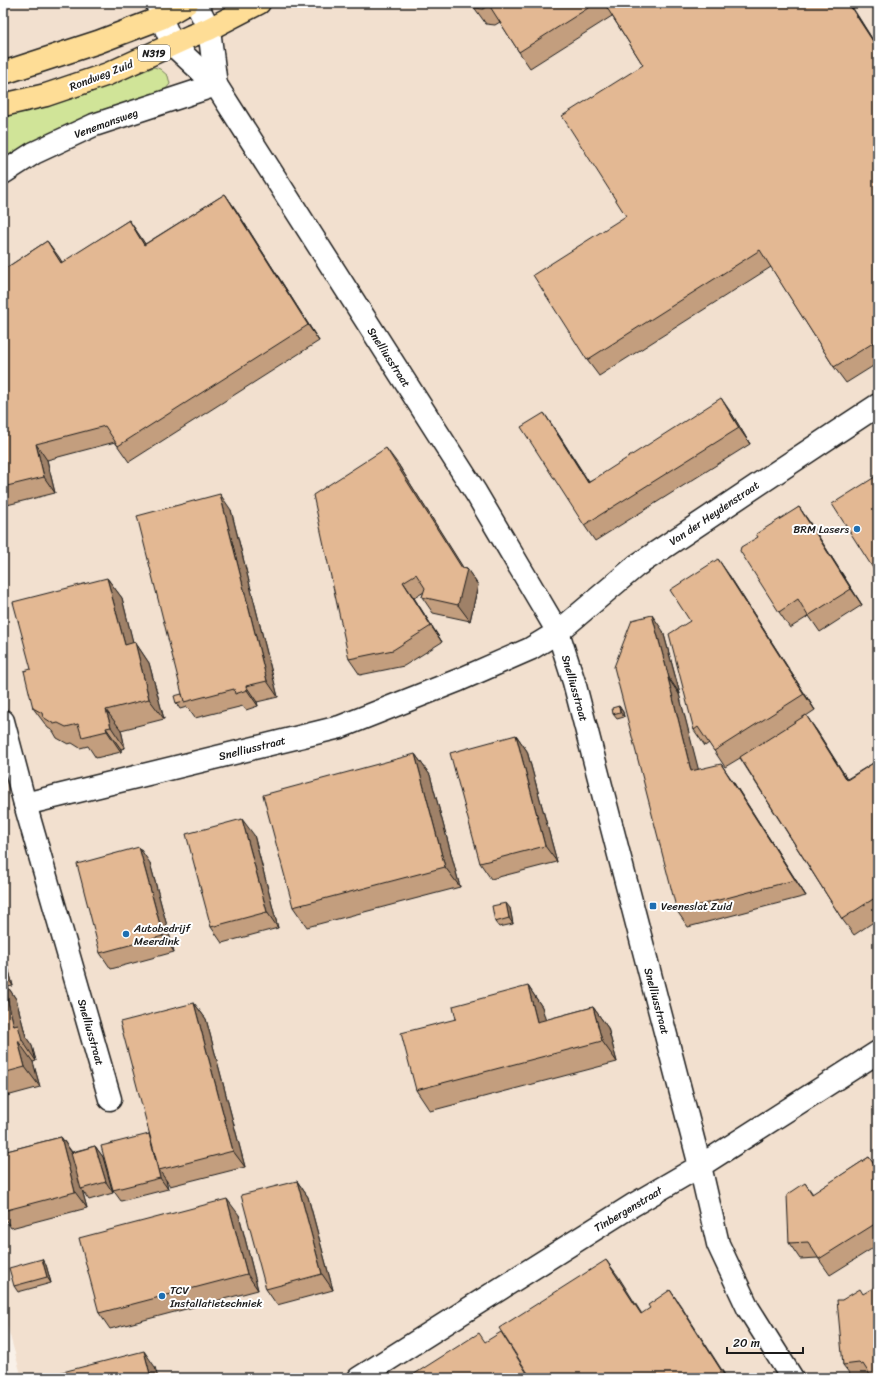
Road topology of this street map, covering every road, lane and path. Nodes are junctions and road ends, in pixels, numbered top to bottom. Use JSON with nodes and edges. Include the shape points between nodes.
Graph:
{"nodes":[{"id":1,"x":187,"y":3,"type":"edge"},
{"id":2,"x":196,"y":3,"type":"edge"},
{"id":3,"x":259,"y":3,"type":"edge"},
{"id":4,"x":159,"y":10,"type":"edge"},
{"id":5,"x":209,"y":29,"type":"junction"},
{"id":6,"x":173,"y":45,"type":"junction"},
{"id":7,"x":3,"y":74,"type":"edge"},
{"id":8,"x":216,"y":85,"type":"junction"},
{"id":9,"x":3,"y":105,"type":"edge"},
{"id":10,"x":3,"y":173,"type":"edge"},
{"id":11,"x":878,"y":405,"type":"edge"},
{"id":12,"x":558,"y":632,"type":"junction"},
{"id":13,"x":3,"y":721,"type":"edge"},
{"id":14,"x":25,"y":804,"type":"junction"},
{"id":15,"x":878,"y":1052,"type":"edge"},
{"id":16,"x":110,"y":1099,"type":"dead end"},
{"id":17,"x":700,"y":1166,"type":"junction"},
{"id":18,"x":360,"y":1378,"type":"edge"},
{"id":19,"x":792,"y":1378,"type":"edge"}],
"edges":[{"from":1,"to":4,"type":"main road"},
{"from":2,"to":5,"type":"street","name":"Snelliusstraat"},
{"from":3,"to":5,"type":"main road","name":"Rondweg Zuid","number":"N319"},
{"from":4,"to":6,"type":"street"},
{"from":4,"to":7,"type":"main road","via":[[98,42]]},
{"from":5,"to":6,"type":"main road","name":"Rondweg Zuid","number":"N319"},
{"from":5,"to":8,"type":"street","name":"Snelliusstraat"},
{"from":6,"to":8,"type":"street","name":"Snelliusstraat"},
{"from":6,"to":9,"type":"main road","name":"Rondweg Zuid","number":"N319","via":[[108,74],[46,95]]},
{"from":8,"to":10,"type":"street","name":"Venemansweg","via":[[94,125],[34,153]]},
{"from":8,"to":12,"type":"street","name":"Snelliusstraat","via":[[476,493]]},
{"from":11,"to":12,"type":"street","name":"Van der Heydenstraat","via":[[636,566]]},
{"from":12,"to":14,"type":"street","name":"Snelliusstraat","via":[[530,649],[340,727]]},
{"from":12,"to":17,"type":"street","name":"Snelliusstraat","via":[[574,682]]},
{"from":13,"to":14,"type":"street","name":"Snelliusstraat"},
{"from":14,"to":16,"type":"street","name":"Snelliusstraat"},
{"from":15,"to":17,"type":"street"},
{"from":17,"to":18,"type":"street","name":"Tinbergenstraat"},
{"from":17,"to":19,"type":"street","via":[[718,1244],[748,1308]]}]}
